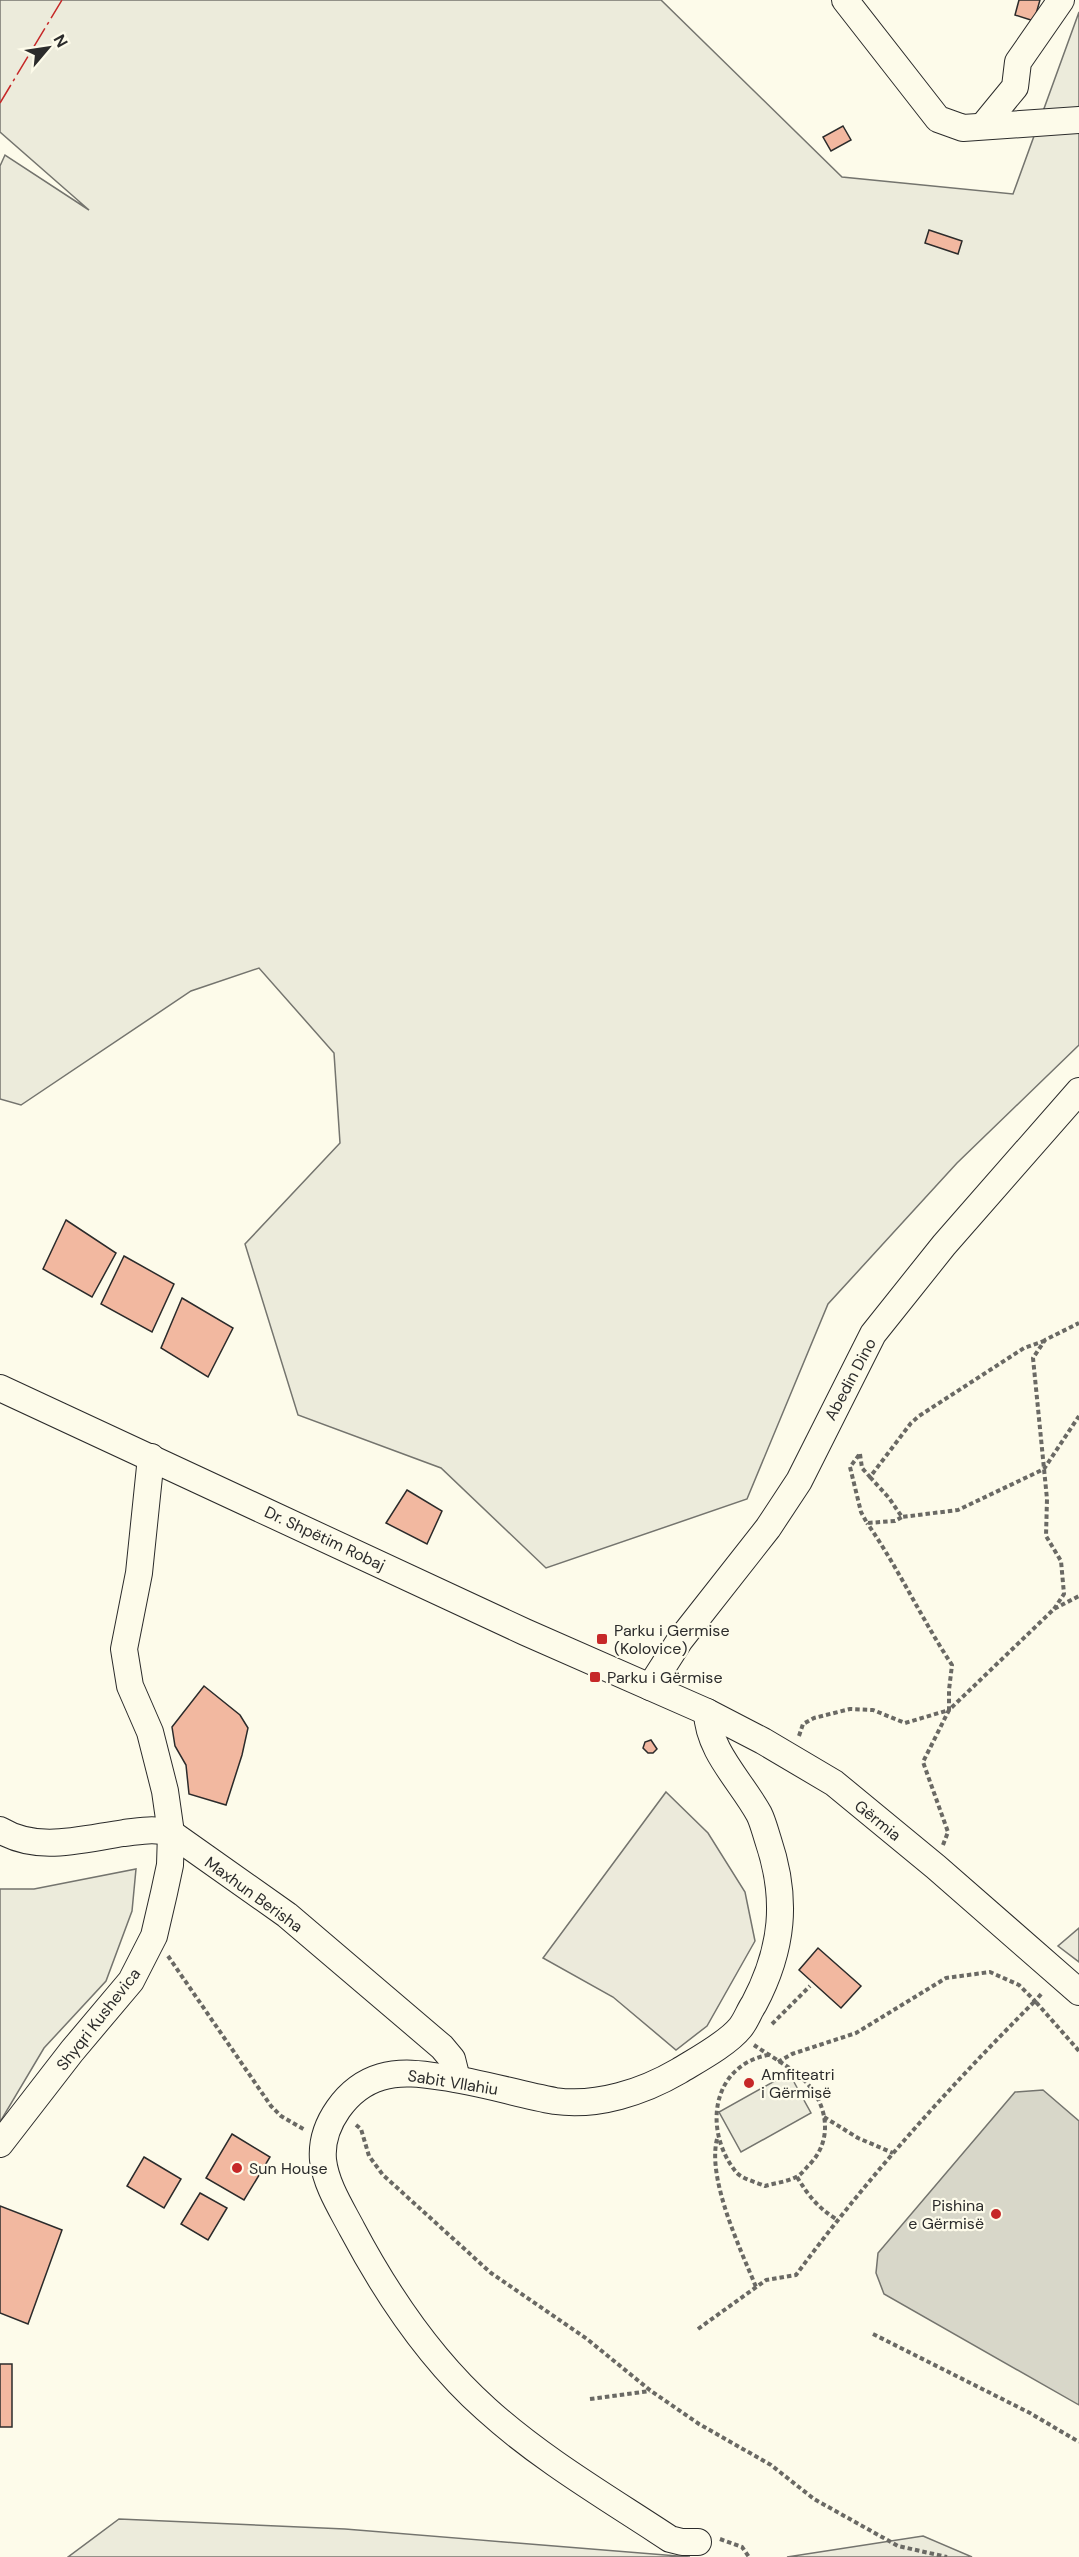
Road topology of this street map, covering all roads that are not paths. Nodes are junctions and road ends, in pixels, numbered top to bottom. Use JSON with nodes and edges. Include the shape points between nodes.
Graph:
{"nodes":[{"id":1,"x":844,"y":0,"type":"edge"},
{"id":2,"x":1062,"y":0,"type":"edge"},
{"id":3,"x":1079,"y":120,"type":"edge"},
{"id":4,"x":983,"y":126,"type":"junction"},
{"id":5,"x":1079,"y":1091,"type":"edge"},
{"id":6,"x":0,"y":1388,"type":"edge"},
{"id":7,"x":151,"y":1457,"type":"junction"},
{"id":8,"x":650,"y":1687,"type":"junction"},
{"id":9,"x":707,"y":1712,"type":"junction"},
{"id":10,"x":0,"y":1830,"type":"edge"},
{"id":11,"x":171,"y":1833,"type":"junction"},
{"id":12,"x":1079,"y":1992,"type":"edge"},
{"id":13,"x":456,"y":2079,"type":"junction"},
{"id":14,"x":0,"y":2144,"type":"edge"},
{"id":15,"x":698,"y":2542,"type":"road end"}],
"edges":[{"from":1,"to":4,"type":"street","via":[[938,119],[963,128]]},
{"from":2,"to":4,"type":"street","via":[[1018,62],[1015,87]]},
{"from":3,"to":4,"type":"street"},
{"from":5,"to":8,"type":"street","name":"Abedin Dino","via":[[944,1245],[873,1334],[798,1481],[768,1528],[680,1640]]},
{"from":6,"to":7,"type":"street","name":"Dr. Shpëtim Robaj"},
{"from":7,"to":8,"type":"street","name":"Dr. Shpëtim Robaj"},
{"from":7,"to":11,"type":"street","name":"Shyqri Kushevica","via":[[139,1573],[124,1649],[130,1686],[150,1732],[161,1772]]},
{"from":8,"to":9,"type":"street","name":"Gërmia"},
{"from":9,"to":12,"type":"street","name":"Gërmia","via":[[834,1783]]},
{"from":9,"to":13,"type":"street","name":"Sabit Vllahiu","via":[[708,1726],[722,1757],[760,1816],[781,1891],[780,1929],[761,1989],[740,2028],[710,2052],[664,2079],[598,2101],[557,2101]]},
{"from":10,"to":11,"type":"street","name":"Maxhun Berisha","via":[[31,1843],[155,1828]]},
{"from":11,"to":13,"type":"street","name":"Maxhun Berisha","via":[[287,1915],[442,2047],[452,2059]]},
{"from":11,"to":14,"type":"street","name":"Shyqri Kushevica","via":[[170,1865],[154,1936],[131,1982]]},
{"from":13,"to":15,"type":"street","name":"Sabit Vllahiu","via":[[398,2073],[379,2077],[344,2100],[334,2115],[324,2139],[323,2161],[329,2183],[374,2270],[427,2347],[509,2429],[670,2539]]}]}
